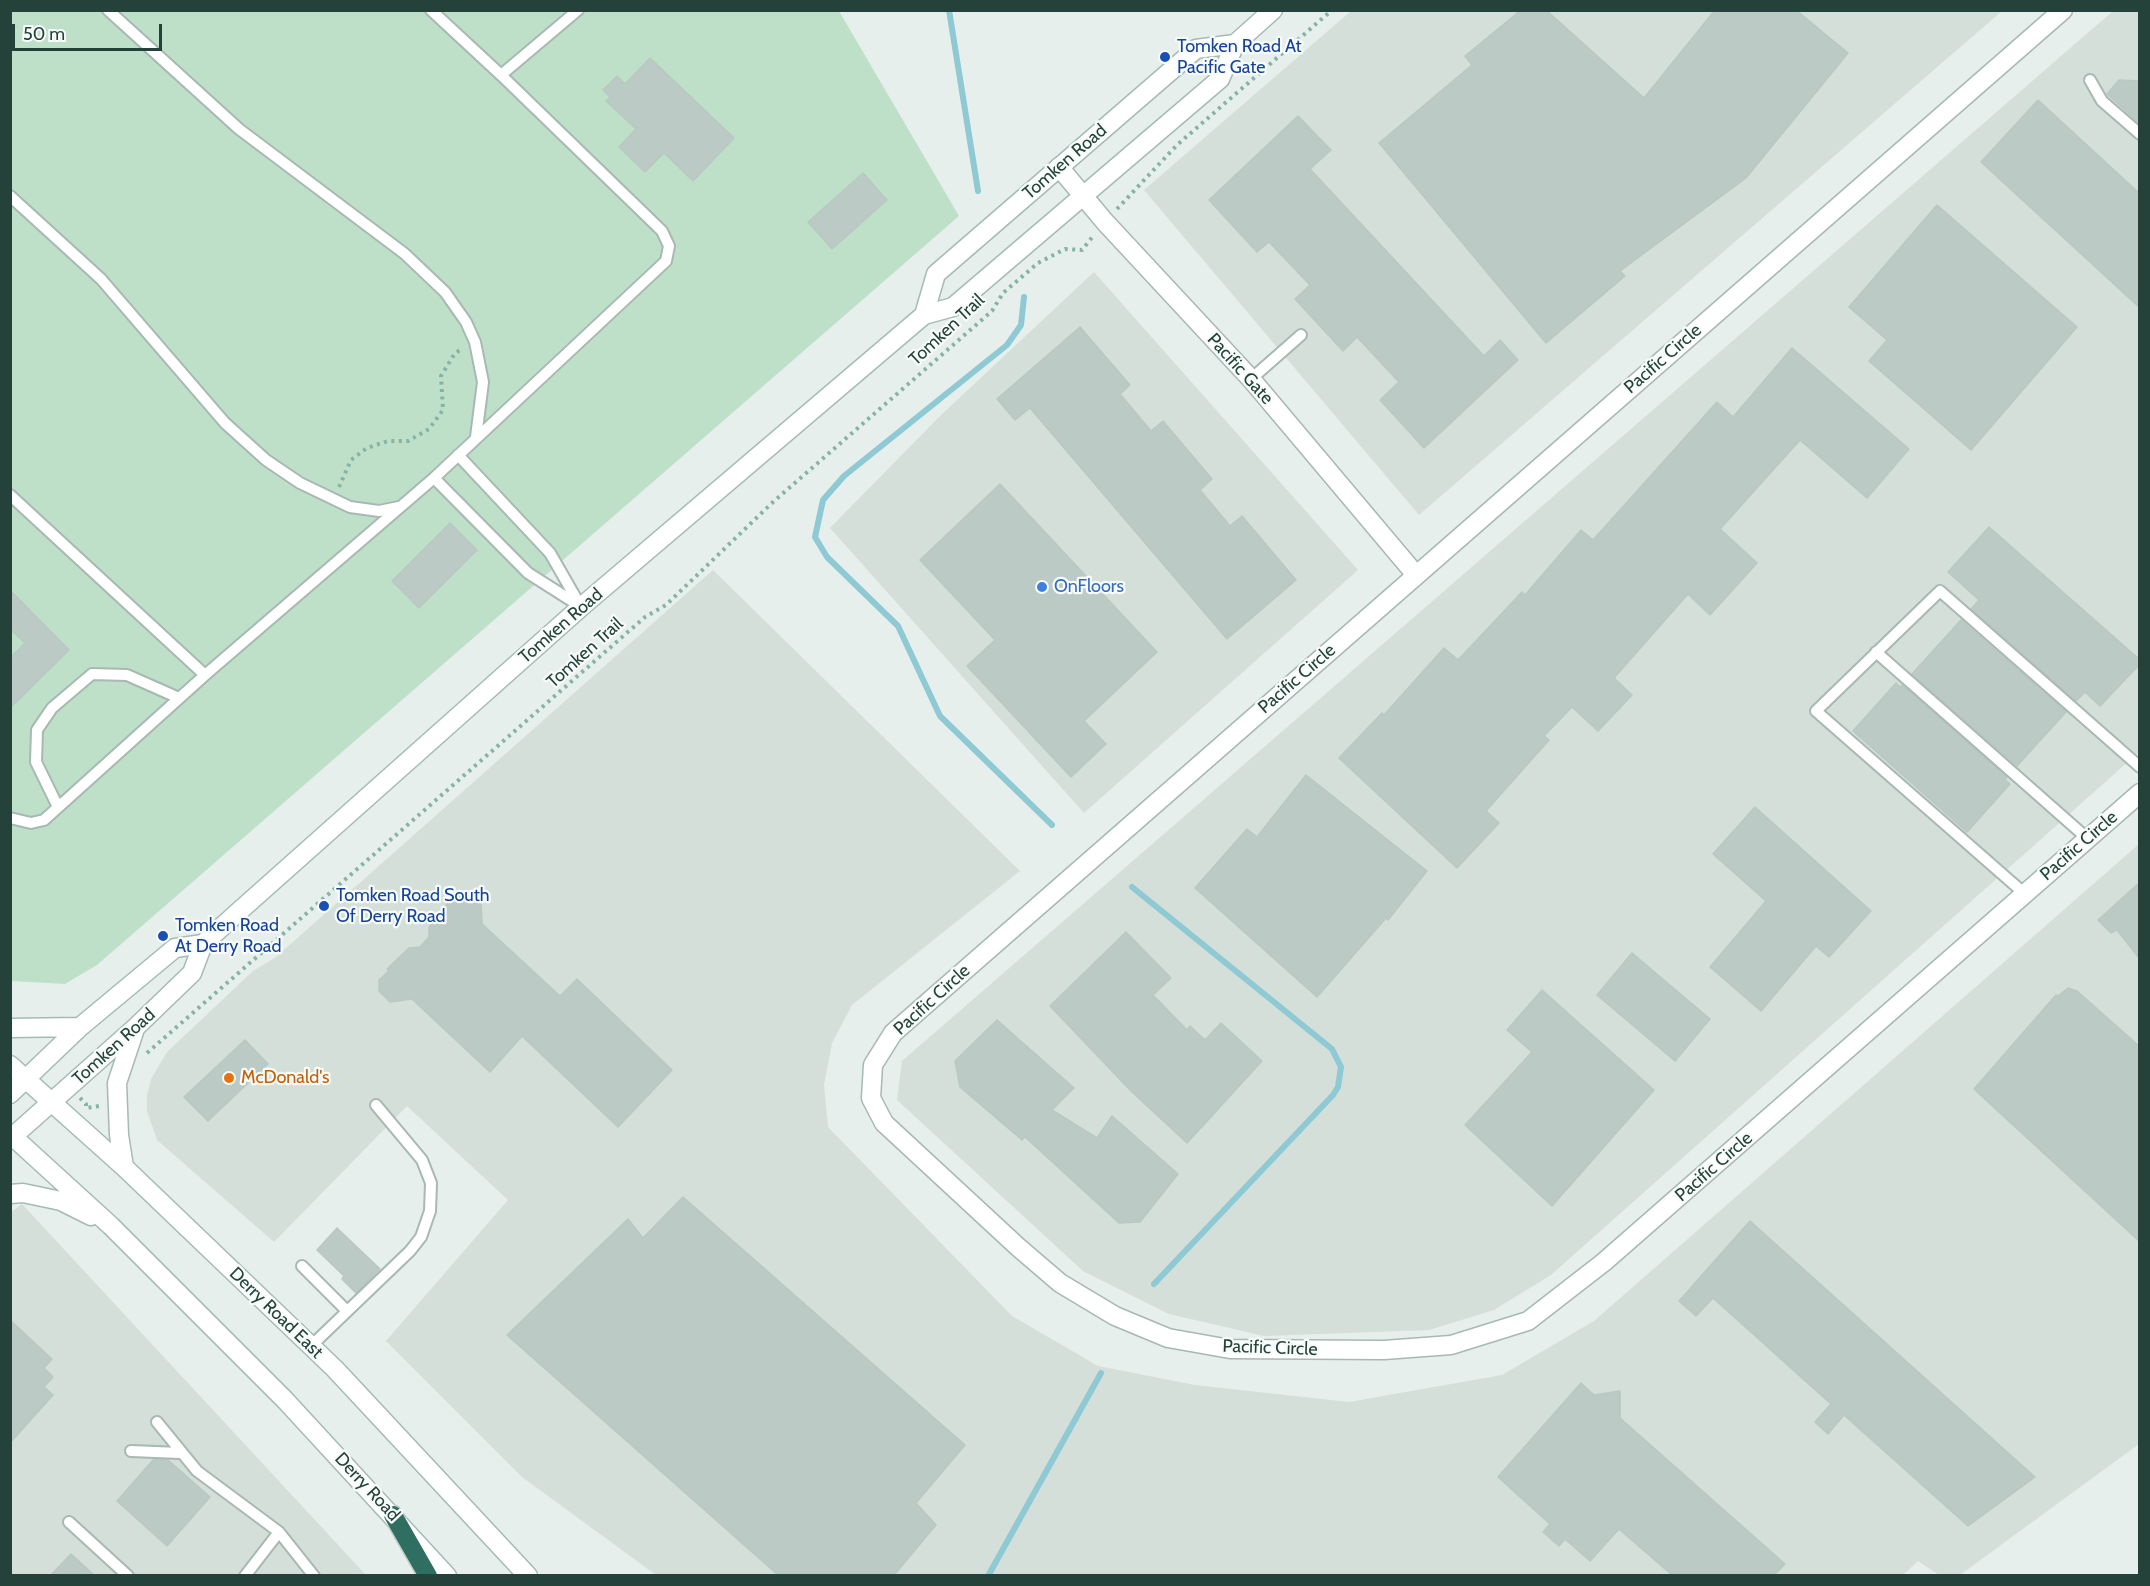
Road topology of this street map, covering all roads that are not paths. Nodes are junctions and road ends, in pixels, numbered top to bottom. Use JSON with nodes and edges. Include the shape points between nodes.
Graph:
{"nodes":[{"id":1,"x":108,"y":10,"type":"edge"},
{"id":2,"x":431,"y":10,"type":"edge"},
{"id":3,"x":578,"y":10,"type":"edge"},
{"id":4,"x":1273,"y":10,"type":"edge"},
{"id":5,"x":2063,"y":10,"type":"edge"},
{"id":6,"x":1235,"y":44,"type":"junction"},
{"id":7,"x":501,"y":75,"type":"junction"},
{"id":8,"x":2090,"y":80,"type":"dead end"},
{"id":9,"x":2139,"y":134,"type":"edge"},
{"id":10,"x":1059,"y":167,"type":"junction"},
{"id":11,"x":10,"y":196,"type":"edge"},
{"id":12,"x":1083,"y":196,"type":"junction"},
{"id":13,"x":924,"y":315,"type":"junction"},
{"id":14,"x":1301,"y":335,"type":"dead end"},
{"id":15,"x":1251,"y":379,"type":"junction"},
{"id":16,"x":476,"y":437,"type":"junction"},
{"id":17,"x":458,"y":455,"type":"junction"},
{"id":18,"x":434,"y":478,"type":"junction"},
{"id":19,"x":10,"y":495,"type":"edge"},
{"id":20,"x":402,"y":506,"type":"junction"},
{"id":21,"x":1416,"y":574,"type":"junction"},
{"id":22,"x":581,"y":607,"type":"junction"},
{"id":23,"x":1876,"y":652,"type":"junction"},
{"id":24,"x":205,"y":675,"type":"junction"},
{"id":25,"x":179,"y":698,"type":"junction"},
{"id":26,"x":2139,"y":767,"type":"edge"},
{"id":27,"x":2139,"y":793,"type":"edge"},
{"id":28,"x":58,"y":807,"type":"junction"},
{"id":29,"x":10,"y":818,"type":"edge"},
{"id":30,"x":2088,"y":839,"type":"junction"},
{"id":31,"x":2025,"y":894,"type":"junction"},
{"id":32,"x":203,"y":944,"type":"junction"},
{"id":33,"x":80,"y":1027,"type":"junction"},
{"id":34,"x":136,"y":1027,"type":"junction"},
{"id":35,"x":10,"y":1028,"type":"edge"},
{"id":36,"x":10,"y":1065,"type":"edge"},
{"id":37,"x":27,"y":1080,"type":"junction"},
{"id":38,"x":10,"y":1095,"type":"edge"},
{"id":39,"x":52,"y":1103,"type":"junction"},
{"id":40,"x":376,"y":1105,"type":"dead end"},
{"id":41,"x":12,"y":1136,"type":"edge"},
{"id":42,"x":124,"y":1167,"type":"junction"},
{"id":43,"x":10,"y":1194,"type":"edge"},
{"id":44,"x":111,"y":1226,"type":"junction"},
{"id":45,"x":302,"y":1266,"type":"dead end"},
{"id":46,"x":347,"y":1311,"type":"junction"},
{"id":47,"x":310,"y":1346,"type":"junction"},
{"id":48,"x":157,"y":1422,"type":"dead end"},
{"id":49,"x":131,"y":1451,"type":"dead end"},
{"id":50,"x":180,"y":1453,"type":"junction"},
{"id":51,"x":393,"y":1515,"type":"junction"},
{"id":52,"x":69,"y":1522,"type":"dead end"},
{"id":53,"x":279,"y":1532,"type":"junction"},
{"id":54,"x":251,"y":1573,"type":"edge"},
{"id":55,"x":128,"y":1575,"type":"edge"},
{"id":56,"x":314,"y":1575,"type":"edge"},
{"id":57,"x":428,"y":1575,"type":"edge"},
{"id":58,"x":447,"y":1575,"type":"edge"},
{"id":59,"x":528,"y":1575,"type":"edge"}],
"edges":[{"from":1,"to":16,"type":"lane","via":[[239,129],[405,254],[446,292],[475,342],[483,382]]},
{"from":2,"to":7,"type":"lane"},
{"from":3,"to":7,"type":"lane"},
{"from":4,"to":6,"type":"main road","name":"Tomken Road"},
{"from":5,"to":21,"type":"main road","name":"Pacific Circle"},
{"from":6,"to":10,"type":"main road","name":"Tomken Road","via":[[1196,49]]},
{"from":6,"to":12,"type":"main road","name":"Tomken Road","via":[[1220,79]]},
{"from":7,"to":16,"type":"lane","via":[[662,231],[669,246],[666,261]]},
{"from":8,"to":9,"type":"lane","via":[[2102,101]]},
{"from":10,"to":12,"type":"main road","name":"Pacific Gate"},
{"from":10,"to":13,"type":"main road","name":"Tomken Road","via":[[936,274]]},
{"from":11,"to":20,"type":"lane","via":[[101,279],[225,423],[266,460],[300,483],[364,511]]},
{"from":12,"to":13,"type":"main road","name":"Tomken Road","via":[[953,307]]},
{"from":12,"to":15,"type":"main road","name":"Pacific Gate"},
{"from":13,"to":22,"type":"main road","name":"Tomken Road"},
{"from":14,"to":15,"type":"lane"},
{"from":15,"to":21,"type":"main road","name":"Pacific Gate"},
{"from":16,"to":17,"type":"lane"},
{"from":17,"to":18,"type":"lane"},
{"from":17,"to":22,"type":"lane","via":[[549,553]]},
{"from":18,"to":20,"type":"lane"},
{"from":18,"to":22,"type":"lane","via":[[528,573]]},
{"from":19,"to":24,"type":"lane"},
{"from":20,"to":24,"type":"lane"},
{"from":21,"to":31,"type":"main road","name":"Pacific Circle","via":[[893,1033],[873,1065],[871,1098],[884,1123],[1060,1282],[1115,1317],[1168,1338],[1230,1348],[1384,1350],[1451,1346],[1528,1321],[1604,1262]]},
{"from":22,"to":32,"type":"main road","name":"Tomken Road"},
{"from":23,"to":26,"type":"lane","via":[[1940,591]]},
{"from":23,"to":30,"type":"lane"},
{"from":23,"to":31,"type":"lane","via":[[1816,711]]},
{"from":24,"to":25,"type":"lane"},
{"from":25,"to":28,"type":"lane"},
{"from":25,"to":28,"type":"lane","via":[[127,675],[92,674],[52,708],[37,730],[36,762]]},
{"from":27,"to":30,"type":"main road","name":"Pacific Circle"},
{"from":28,"to":29,"type":"lane","via":[[44,820],[30,824]]},
{"from":30,"to":31,"type":"main road","name":"Pacific Circle"},
{"from":32,"to":33,"type":"main road","name":"Tomken Road","via":[[175,948]]},
{"from":32,"to":34,"type":"main road","name":"Tomken Road","via":[[192,973]]},
{"from":33,"to":35,"type":"main road"},
{"from":33,"to":37,"type":"main road","name":"Tomken Road"},
{"from":34,"to":39,"type":"main road","name":"Tomken Road"},
{"from":34,"to":42,"type":"main road","via":[[117,1083]]},
{"from":36,"to":37,"type":"main road","name":"Derry Road East"},
{"from":37,"to":38,"type":"main road","name":"Tomken Road"},
{"from":37,"to":39,"type":"main road","name":"Derry Road East"},
{"from":39,"to":41,"type":"main road","name":"Tomken Road"},
{"from":39,"to":42,"type":"main road","name":"Derry Road East"},
{"from":40,"to":46,"type":"lane","via":[[422,1160],[431,1183],[430,1211],[421,1237],[410,1251]]},
{"from":41,"to":44,"type":"main road"},
{"from":42,"to":47,"type":"main road","name":"Derry Road East"},
{"from":43,"to":44,"type":"main road","via":[[61,1201]]},
{"from":44,"to":51,"type":"main road","name":"Derry Road","via":[[285,1400]]},
{"from":45,"to":46,"type":"lane"},
{"from":46,"to":47,"type":"lane"},
{"from":47,"to":59,"type":"main road","name":"Derry Road East"},
{"from":48,"to":50,"type":"lane"},
{"from":49,"to":50,"type":"lane"},
{"from":50,"to":53,"type":"lane","via":[[197,1471]]},
{"from":51,"to":57,"type":"highway"},
{"from":51,"to":58,"type":"main road","name":"Derry Road"},
{"from":52,"to":55,"type":"lane"},
{"from":53,"to":54,"type":"lane"},
{"from":53,"to":56,"type":"lane"}]}
